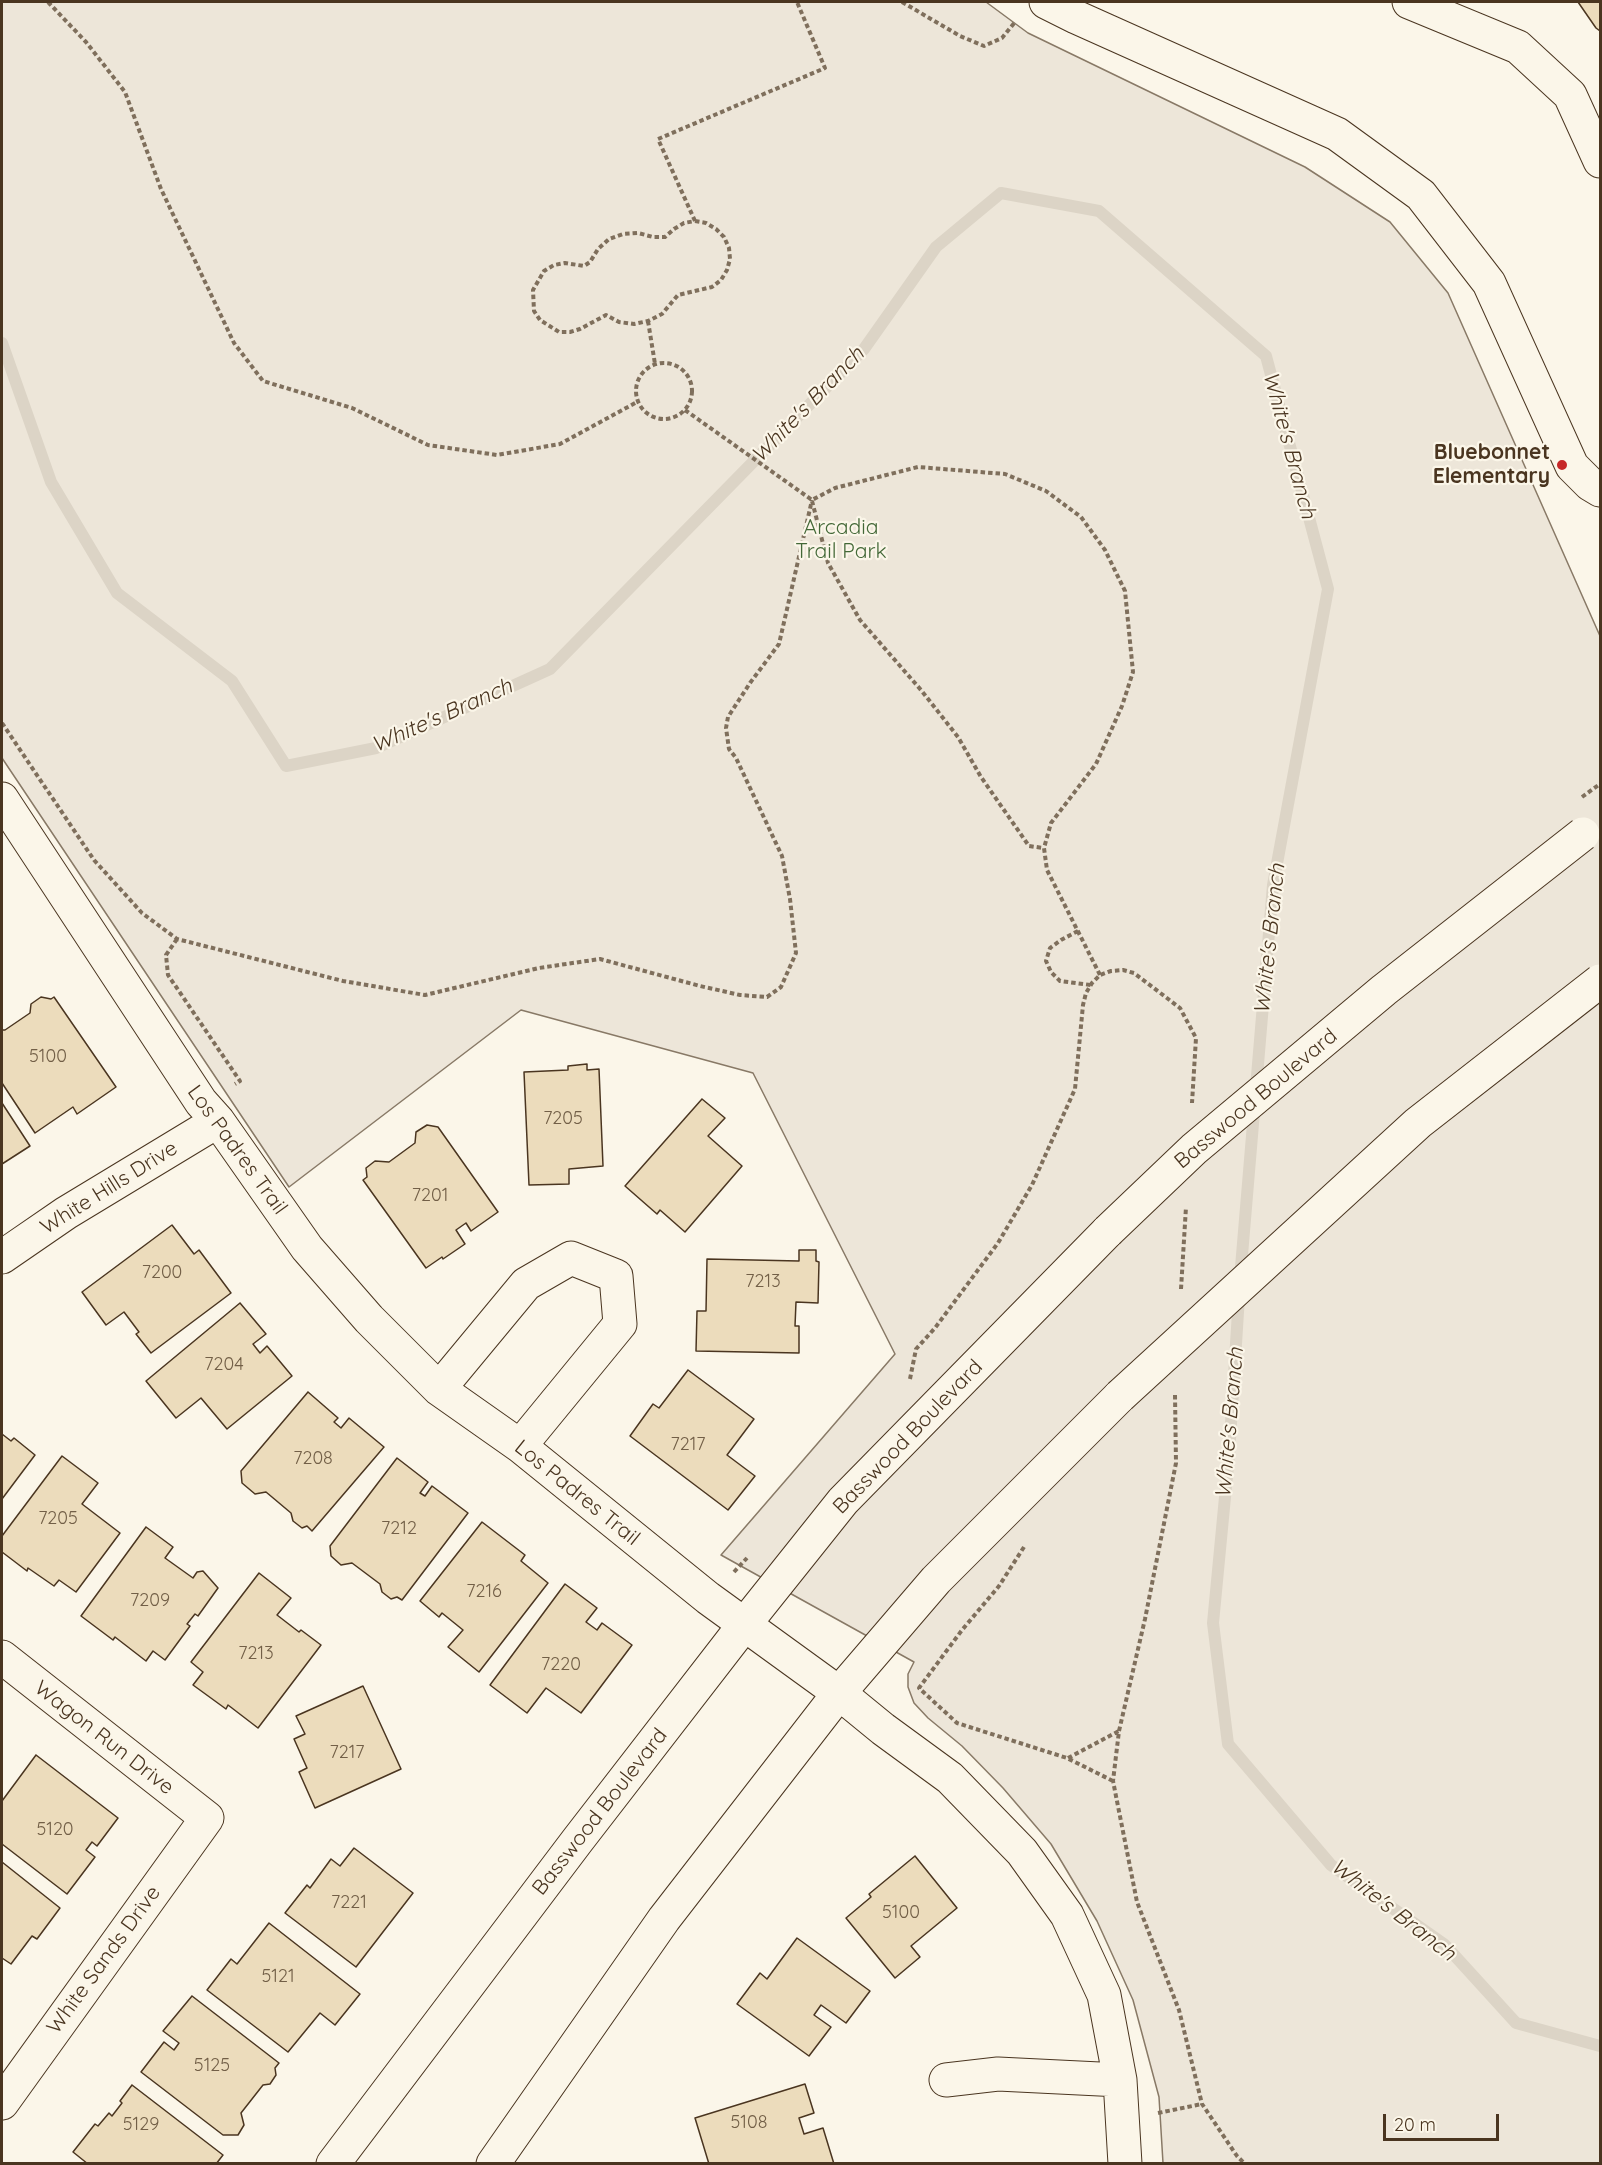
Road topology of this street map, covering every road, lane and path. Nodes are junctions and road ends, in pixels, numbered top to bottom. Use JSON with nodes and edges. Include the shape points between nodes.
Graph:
{"nodes":[{"id":1,"x":48,"y":2,"type":"edge"},
{"id":2,"x":797,"y":2,"type":"edge"},
{"id":3,"x":902,"y":2,"type":"edge"},
{"id":4,"x":1046,"y":2,"type":"edge"},
{"id":5,"x":1408,"y":2,"type":"edge"},
{"id":6,"x":1079,"y":9,"type":"edge"},
{"id":7,"x":1018,"y":17,"type":"dead end"},
{"id":8,"x":1600,"y":161,"type":"edge"},
{"id":9,"x":695,"y":221,"type":"junction"},
{"id":10,"x":648,"y":321,"type":"junction"},
{"id":11,"x":655,"y":364,"type":"junction"},
{"id":12,"x":637,"y":402,"type":"junction"},
{"id":13,"x":685,"y":410,"type":"junction"},
{"id":14,"x":1600,"y":490,"type":"edge"},
{"id":15,"x":812,"y":500,"type":"junction"},
{"id":16,"x":2,"y":723,"type":"edge"},
{"id":17,"x":1600,"y":784,"type":"edge"},
{"id":18,"x":2,"y":799,"type":"edge"},
{"id":19,"x":1574,"y":803,"type":"dead end"},
{"id":20,"x":1592,"y":828,"type":"edge"},
{"id":21,"x":1044,"y":848,"type":"junction"},
{"id":22,"x":1078,"y":932,"type":"junction"},
{"id":23,"x":177,"y":939,"type":"junction"},
{"id":24,"x":1100,"y":975,"type":"dead end"},
{"id":25,"x":1600,"y":981,"type":"edge"},
{"id":26,"x":1090,"y":985,"type":"dead end"},
{"id":27,"x":209,"y":1112,"type":"junction"},
{"id":28,"x":2,"y":1257,"type":"edge"},
{"id":29,"x":439,"y":1389,"type":"junction"},
{"id":30,"x":520,"y":1446,"type":"junction"},
{"id":31,"x":1030,"y":1537,"type":"dead end"},
{"id":32,"x":744,"y":1625,"type":"junction"},
{"id":33,"x":2,"y":1657,"type":"edge"},
{"id":34,"x":839,"y":1693,"type":"junction"},
{"id":35,"x":1119,"y":1731,"type":"dead end"},
{"id":36,"x":1067,"y":1758,"type":"junction"},
{"id":37,"x":1113,"y":1781,"type":"dead end"},
{"id":38,"x":207,"y":1818,"type":"joint"},
{"id":39,"x":945,"y":2080,"type":"dead end"},
{"id":40,"x":1120,"y":2080,"type":"junction"},
{"id":41,"x":2,"y":2103,"type":"edge"},
{"id":42,"x":1202,"y":2104,"type":"dead end"},
{"id":43,"x":1122,"y":2126,"type":"junction"},
{"id":44,"x":333,"y":2163,"type":"edge"},
{"id":45,"x":493,"y":2163,"type":"edge"},
{"id":46,"x":1125,"y":2163,"type":"edge"}],
"edges":[{"from":1,"to":12,"type":"path","via":[[125,92],[161,189],[224,323],[263,381],[352,408],[428,445],[497,455],[560,444]]},
{"from":2,"to":9,"type":"path","via":[[825,68],[658,138]]},
{"from":3,"to":7,"type":"path","via":[[984,46],[1002,38]]},
{"from":4,"to":6,"type":"main road"},
{"from":5,"to":8,"type":"main road","via":[[1518,47],[1570,95]]},
{"from":6,"to":14,"type":"main road","via":[[1337,134],[1420,195],[1490,283],[1572,466]]},
{"from":9,"to":10,"type":"path","via":[[706,223],[724,237],[729,248],[727,270],[712,287],[678,295],[662,314]]},
{"from":9,"to":10,"type":"path","via":[[684,223],[665,237],[638,233],[609,239],[584,266],[565,263],[544,271],[532,290],[534,311],[540,320],[559,332],[580,329],[606,315],[619,322]]},
{"from":10,"to":11,"type":"path"},
{"from":11,"to":12,"type":"path","via":[[640,375]]},
{"from":11,"to":13,"type":"path","via":[[674,364],[688,375],[692,393]]},
{"from":12,"to":13,"type":"path","via":[[642,410],[659,419],[678,416]]},
{"from":13,"to":15,"type":"path"},
{"from":15,"to":21,"type":"path","via":[[828,563],[860,620],[957,737],[1029,846]]},
{"from":15,"to":21,"type":"path","via":[[835,488],[918,467],[1005,474],[1046,490],[1081,517],[1105,550],[1125,591],[1133,672],[1096,764],[1052,823]]},
{"from":15,"to":23,"type":"path","via":[[779,644],[728,717],[726,728],[729,749],[782,856],[796,953],[781,987],[766,996],[740,995],[600,959],[539,968],[425,995],[343,981]]},
{"from":16,"to":23,"type":"path","via":[[94,860],[142,913]]},
{"from":17,"to":19,"type":"path"},
{"from":18,"to":27,"type":"main road","name":"Los Padres Trail"},
{"from":20,"to":32,"type":"main road","name":"Basswood Boulevard","bridge":true,"via":[[1366,1005],[1194,1149],[1108,1231],[843,1502]]},
{"from":21,"to":22,"type":"path","via":[[1047,870]]},
{"from":22,"to":24,"type":"path"},
{"from":22,"to":26,"type":"path","via":[[1050,948],[1046,961],[1060,981]]},
{"from":23,"to":27,"type":"path","via":[[166,955],[168,975],[240,1081]]},
{"from":25,"to":34,"type":"main road","bridge":true,"via":[[1418,1123],[1120,1396],[936,1580]]},
{"from":27,"to":28,"type":"main road","name":"White Hills Drive"},
{"from":27,"to":29,"type":"main road","name":"Los Padres Trail","via":[[307,1248],[369,1319]]},
{"from":29,"to":30,"type":"main road","name":"Los Padres Trail"},
{"from":29,"to":30,"type":"main road","via":[[526,1284],[571,1258],[616,1276],[620,1324]]},
{"from":30,"to":32,"type":"main road","name":"Los Padres Trail"},
{"from":31,"to":36,"type":"path","via":[[999,1586],[919,1688],[957,1723]]},
{"from":32,"to":34,"type":"main road","name":"Los Padres Trail"},
{"from":32,"to":44,"type":"main road","name":"Basswood Boulevard"},
{"from":33,"to":38,"type":"main road","name":"Wagon Run Drive"},
{"from":34,"to":40,"type":"main road","name":"Los Padres Trail","via":[[950,1778],[1022,1852],[1067,1915],[1104,1995]]},
{"from":34,"to":45,"type":"main road","via":[[664,1919]]},
{"from":35,"to":36,"type":"path"},
{"from":36,"to":37,"type":"path"},
{"from":38,"to":41,"type":"main road","name":"White Sands Drive"},
{"from":39,"to":40,"type":"main road","via":[[998,2074]]},
{"from":40,"to":43,"type":"main road","name":"Los Padres Trail"},
{"from":42,"to":43,"type":"path","via":[[1167,2110]]},
{"from":43,"to":46,"type":"main road","name":"Los Padres Trail"}]}
